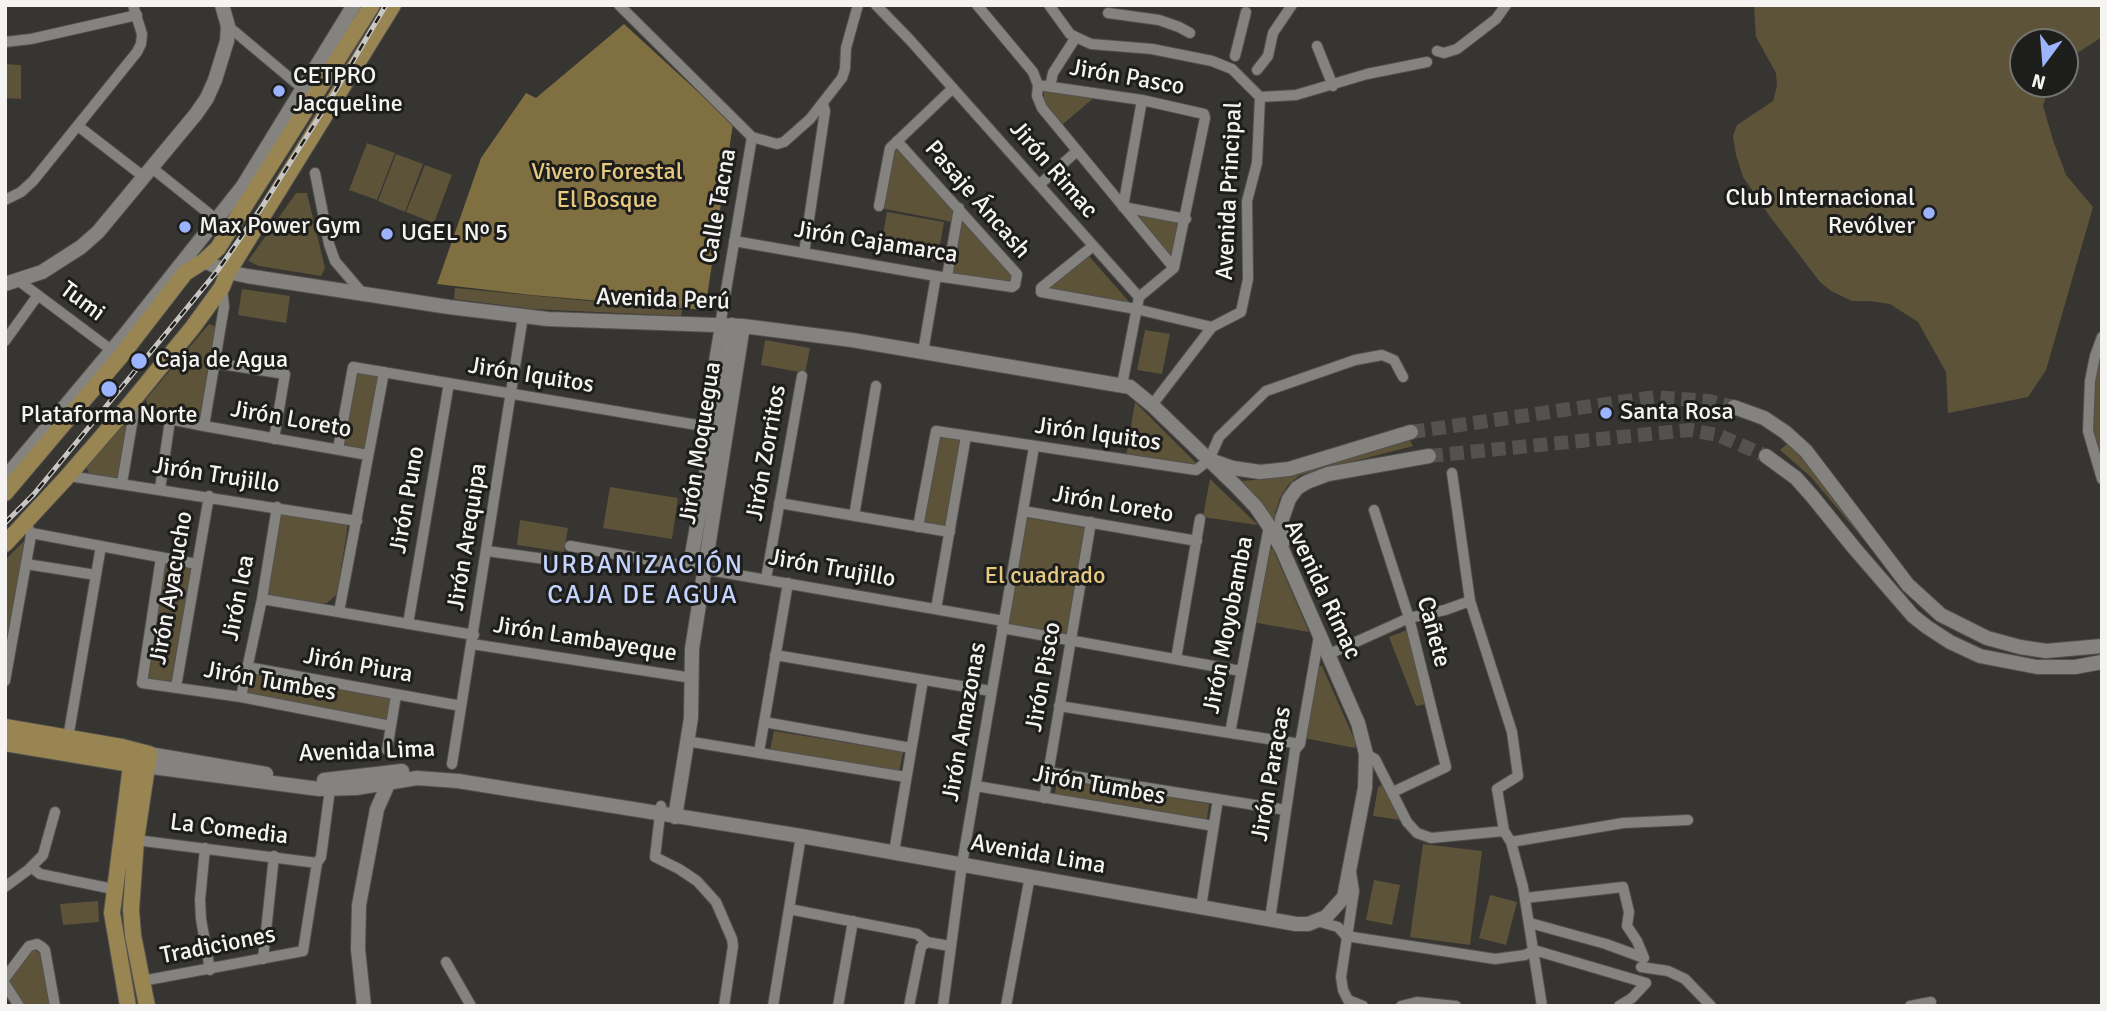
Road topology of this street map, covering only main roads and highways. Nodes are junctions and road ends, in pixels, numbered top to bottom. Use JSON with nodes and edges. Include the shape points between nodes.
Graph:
{"nodes":[{"id":1,"x":222,"y":5,"type":"edge"},
{"id":2,"x":354,"y":5,"type":"edge"},
{"id":3,"x":372,"y":5,"type":"edge"},
{"id":4,"x":393,"y":5,"type":"edge"},
{"id":5,"x":204,"y":261,"type":"junction"},
{"id":6,"x":225,"y":279,"type":"junction"},
{"id":7,"x":12,"y":282,"type":"edge"},
{"id":8,"x":731,"y":325,"type":"junction"},
{"id":9,"x":116,"y":354,"type":"junction"},
{"id":10,"x":1122,"y":385,"type":"joint"},
{"id":11,"x":1734,"y":407,"type":"tunnel mouth"},
{"id":12,"x":1411,"y":432,"type":"tunnel mouth"},
{"id":13,"x":1429,"y":456,"type":"tunnel mouth"},
{"id":14,"x":1766,"y":456,"type":"tunnel mouth"},
{"id":15,"x":1209,"y":460,"type":"junction"},
{"id":16,"x":5,"y":478,"type":"edge"},
{"id":17,"x":5,"y":493,"type":"edge"},
{"id":18,"x":5,"y":544,"type":"edge"},
{"id":19,"x":1282,"y":549,"type":"junction"},
{"id":20,"x":2102,"y":646,"type":"edge"},
{"id":21,"x":2102,"y":663,"type":"edge"},
{"id":22,"x":5,"y":727,"type":"edge"},
{"id":23,"x":5,"y":743,"type":"edge"},
{"id":24,"x":140,"y":759,"type":"junction"},
{"id":25,"x":389,"y":782,"type":"junction"},
{"id":26,"x":355,"y":783,"type":"junction"},
{"id":27,"x":377,"y":809,"type":"junction"},
{"id":28,"x":672,"y":813,"type":"junction"},
{"id":29,"x":1317,"y":921,"type":"joint"},
{"id":30,"x":128,"y":1006,"type":"edge"},
{"id":31,"x":147,"y":1006,"type":"edge"},
{"id":32,"x":364,"y":1006,"type":"edge"}],
"edges":[{"from":1,"to":7,"type":"main road","via":[[229,26],[207,98],[150,175],[81,247],[42,272]]},
{"from":2,"to":9,"type":"main road","via":[[249,177]]},
{"from":3,"to":5,"type":"main road","via":[[234,225]]},
{"from":4,"to":6,"type":"main road"},
{"from":5,"to":6,"type":"main road","name":"Avenida Perú"},
{"from":5,"to":9,"type":"main road","via":[[185,273]]},
{"from":6,"to":8,"type":"main road","name":"Avenida Perú","via":[[523,316]]},
{"from":6,"to":18,"type":"main road","via":[[129,411],[69,475],[28,528]]},
{"from":8,"to":10,"type":"main road","name":"Avenida Perú"},
{"from":8,"to":28,"type":"main road","name":"Jirón Moquegua","via":[[697,567],[691,718]]},
{"from":9,"to":16,"type":"main road"},
{"from":9,"to":17,"type":"main road"},
{"from":10,"to":15,"type":"main road","name":"Avenida Rímac","via":[[1152,405]]},
{"from":11,"to":20,"type":"main road","via":[[1764,418],[1806,451],[1908,585],[1941,615],[1987,638],[2020,647],[2046,651]]},
{"from":12,"to":15,"type":"main road","via":[[1275,471],[1247,471]]},
{"from":13,"to":19,"type":"main road","via":[[1328,474],[1297,488],[1282,519]]},
{"from":14,"to":21,"type":"main road","via":[[1796,478],[1927,628],[1999,661],[2056,668]]},
{"from":15,"to":19,"type":"main road","name":"Avenida Rímac","via":[[1251,501]]},
{"from":19,"to":29,"type":"main road","name":"Avenida Rímac","via":[[1358,723],[1366,754],[1366,780],[1344,897]]},
{"from":22,"to":24,"type":"main road","name":"Avenida Lima","via":[[68,738]]},
{"from":23,"to":24,"type":"main road","name":"Avenida Lima"},
{"from":24,"to":26,"type":"main road","name":"Avenida Lima"},
{"from":24,"to":26,"type":"main road","name":"Avenida Lima","via":[[264,783],[330,789]]},
{"from":24,"to":30,"type":"main road","via":[[113,889],[113,928]]},
{"from":24,"to":31,"type":"main road","via":[[131,910]]},
{"from":25,"to":26,"type":"main road","name":"Avenida Lima"},
{"from":25,"to":27,"type":"main road"},
{"from":25,"to":28,"type":"main road","name":"Avenida Lima","via":[[458,780]]},
{"from":26,"to":27,"type":"main road"},
{"from":26,"to":28,"type":"main road","name":"Avenida Lima","via":[[397,771],[440,770]]},
{"from":27,"to":32,"type":"main road","via":[[359,905]]},
{"from":28,"to":29,"type":"main road","name":"Avenida Lima","via":[[1296,924]]}]}
